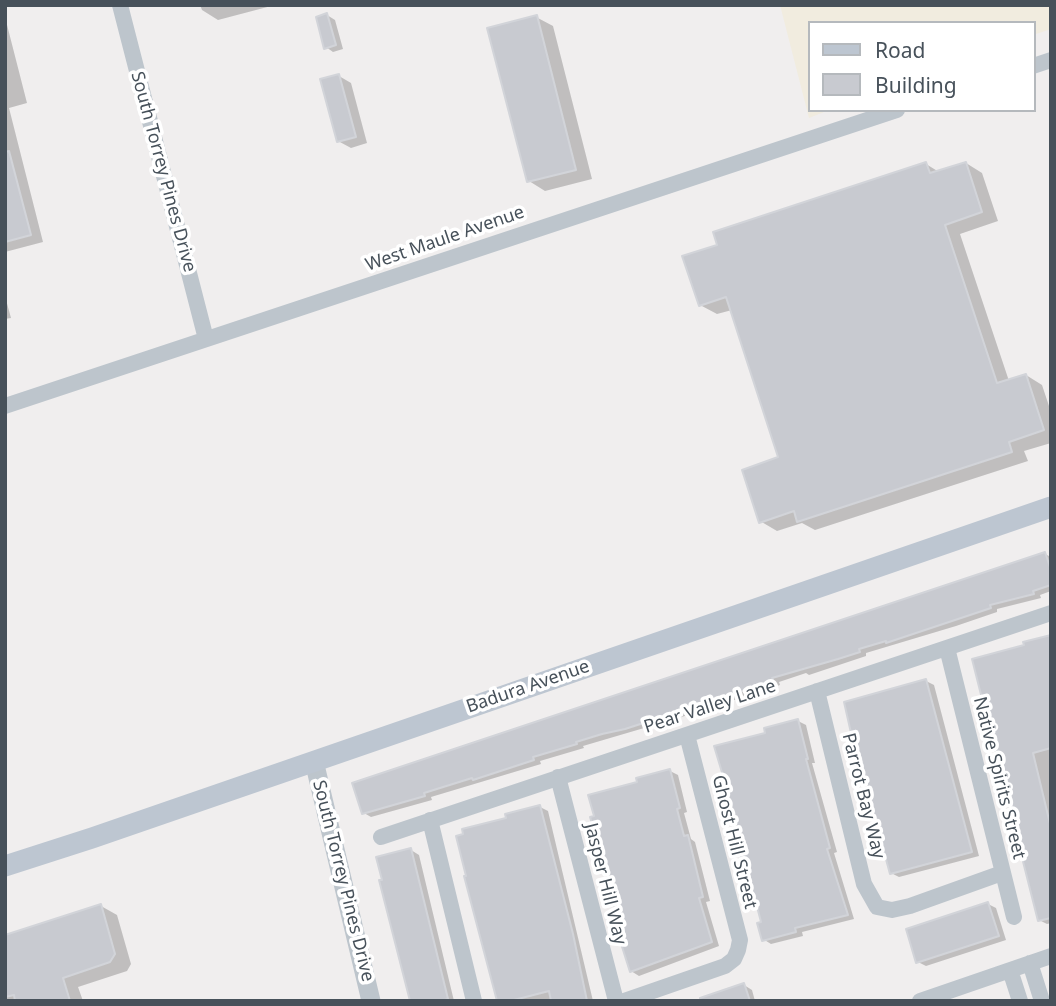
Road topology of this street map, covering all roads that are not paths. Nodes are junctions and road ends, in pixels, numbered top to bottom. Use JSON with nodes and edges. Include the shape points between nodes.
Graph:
{"nodes":[{"id":1,"x":120,"y":5,"type":"edge"},
{"id":2,"x":891,"y":112,"type":"edge"},
{"id":3,"x":206,"y":339,"type":"junction"},
{"id":4,"x":5,"y":406,"type":"edge"},
{"id":5,"x":1051,"y":507,"type":"edge"},
{"id":6,"x":1051,"y":612,"type":"edge"},
{"id":7,"x":947,"y":648,"type":"junction"},
{"id":8,"x":817,"y":691,"type":"junction"},
{"id":9,"x":687,"y":735,"type":"junction"},
{"id":10,"x":314,"y":761,"type":"junction"},
{"id":11,"x":558,"y":777,"type":"junction"},
{"id":12,"x":430,"y":820,"type":"junction"},
{"id":13,"x":381,"y":837,"type":"dead end"},
{"id":14,"x":5,"y":866,"type":"edge"},
{"id":15,"x":1002,"y":873,"type":"junction"},
{"id":16,"x":1014,"y":917,"type":"dead end"},
{"id":17,"x":1051,"y":956,"type":"edge"},
{"id":18,"x":1030,"y":963,"type":"junction"},
{"id":19,"x":1010,"y":970,"type":"junction"},
{"id":20,"x":372,"y":1001,"type":"edge"},
{"id":21,"x":474,"y":1001,"type":"edge"},
{"id":22,"x":616,"y":1001,"type":"edge"},
{"id":23,"x":624,"y":1001,"type":"edge"},
{"id":24,"x":920,"y":1001,"type":"edge"},
{"id":25,"x":1020,"y":1001,"type":"edge"},
{"id":26,"x":1042,"y":1001,"type":"edge"}],
"edges":[{"from":1,"to":3,"type":"street","name":"South Torrey Pines Drive"},
{"from":2,"to":3,"type":"street","name":"West Maule Avenue"},
{"from":3,"to":4,"type":"street","name":"West Maule Avenue"},
{"from":5,"to":10,"type":"main road","name":"Badura Avenue"},
{"from":6,"to":7,"type":"street","name":"Pear Valley Lane"},
{"from":7,"to":8,"type":"street","name":"Pear Valley Lane"},
{"from":7,"to":15,"type":"street","name":"Native Spirits Street"},
{"from":8,"to":9,"type":"street","name":"Pear Valley Lane"},
{"from":8,"to":15,"type":"street","name":"Parrot Bay Way","via":[[864,884],[877,907],[910,906]]},
{"from":9,"to":11,"type":"street","name":"Pear Valley Lane"},
{"from":9,"to":23,"type":"street","name":"Ghost Hill Street","via":[[740,940],[734,958],[725,966]]},
{"from":10,"to":14,"type":"main road","name":"Badura Avenue"},
{"from":10,"to":20,"type":"street","name":"South Torrey Pines Drive"},
{"from":11,"to":12,"type":"street","name":"Pear Valley Lane"},
{"from":11,"to":22,"type":"street","name":"Jasper Hill Way"},
{"from":12,"to":13,"type":"street","name":"Pear Valley Lane"},
{"from":12,"to":21,"type":"street"},
{"from":15,"to":16,"type":"street","name":"Native Spirits Street"},
{"from":17,"to":18,"type":"street"},
{"from":18,"to":19,"type":"street"},
{"from":18,"to":26,"type":"street"},
{"from":19,"to":24,"type":"street"},
{"from":19,"to":25,"type":"street"}]}
